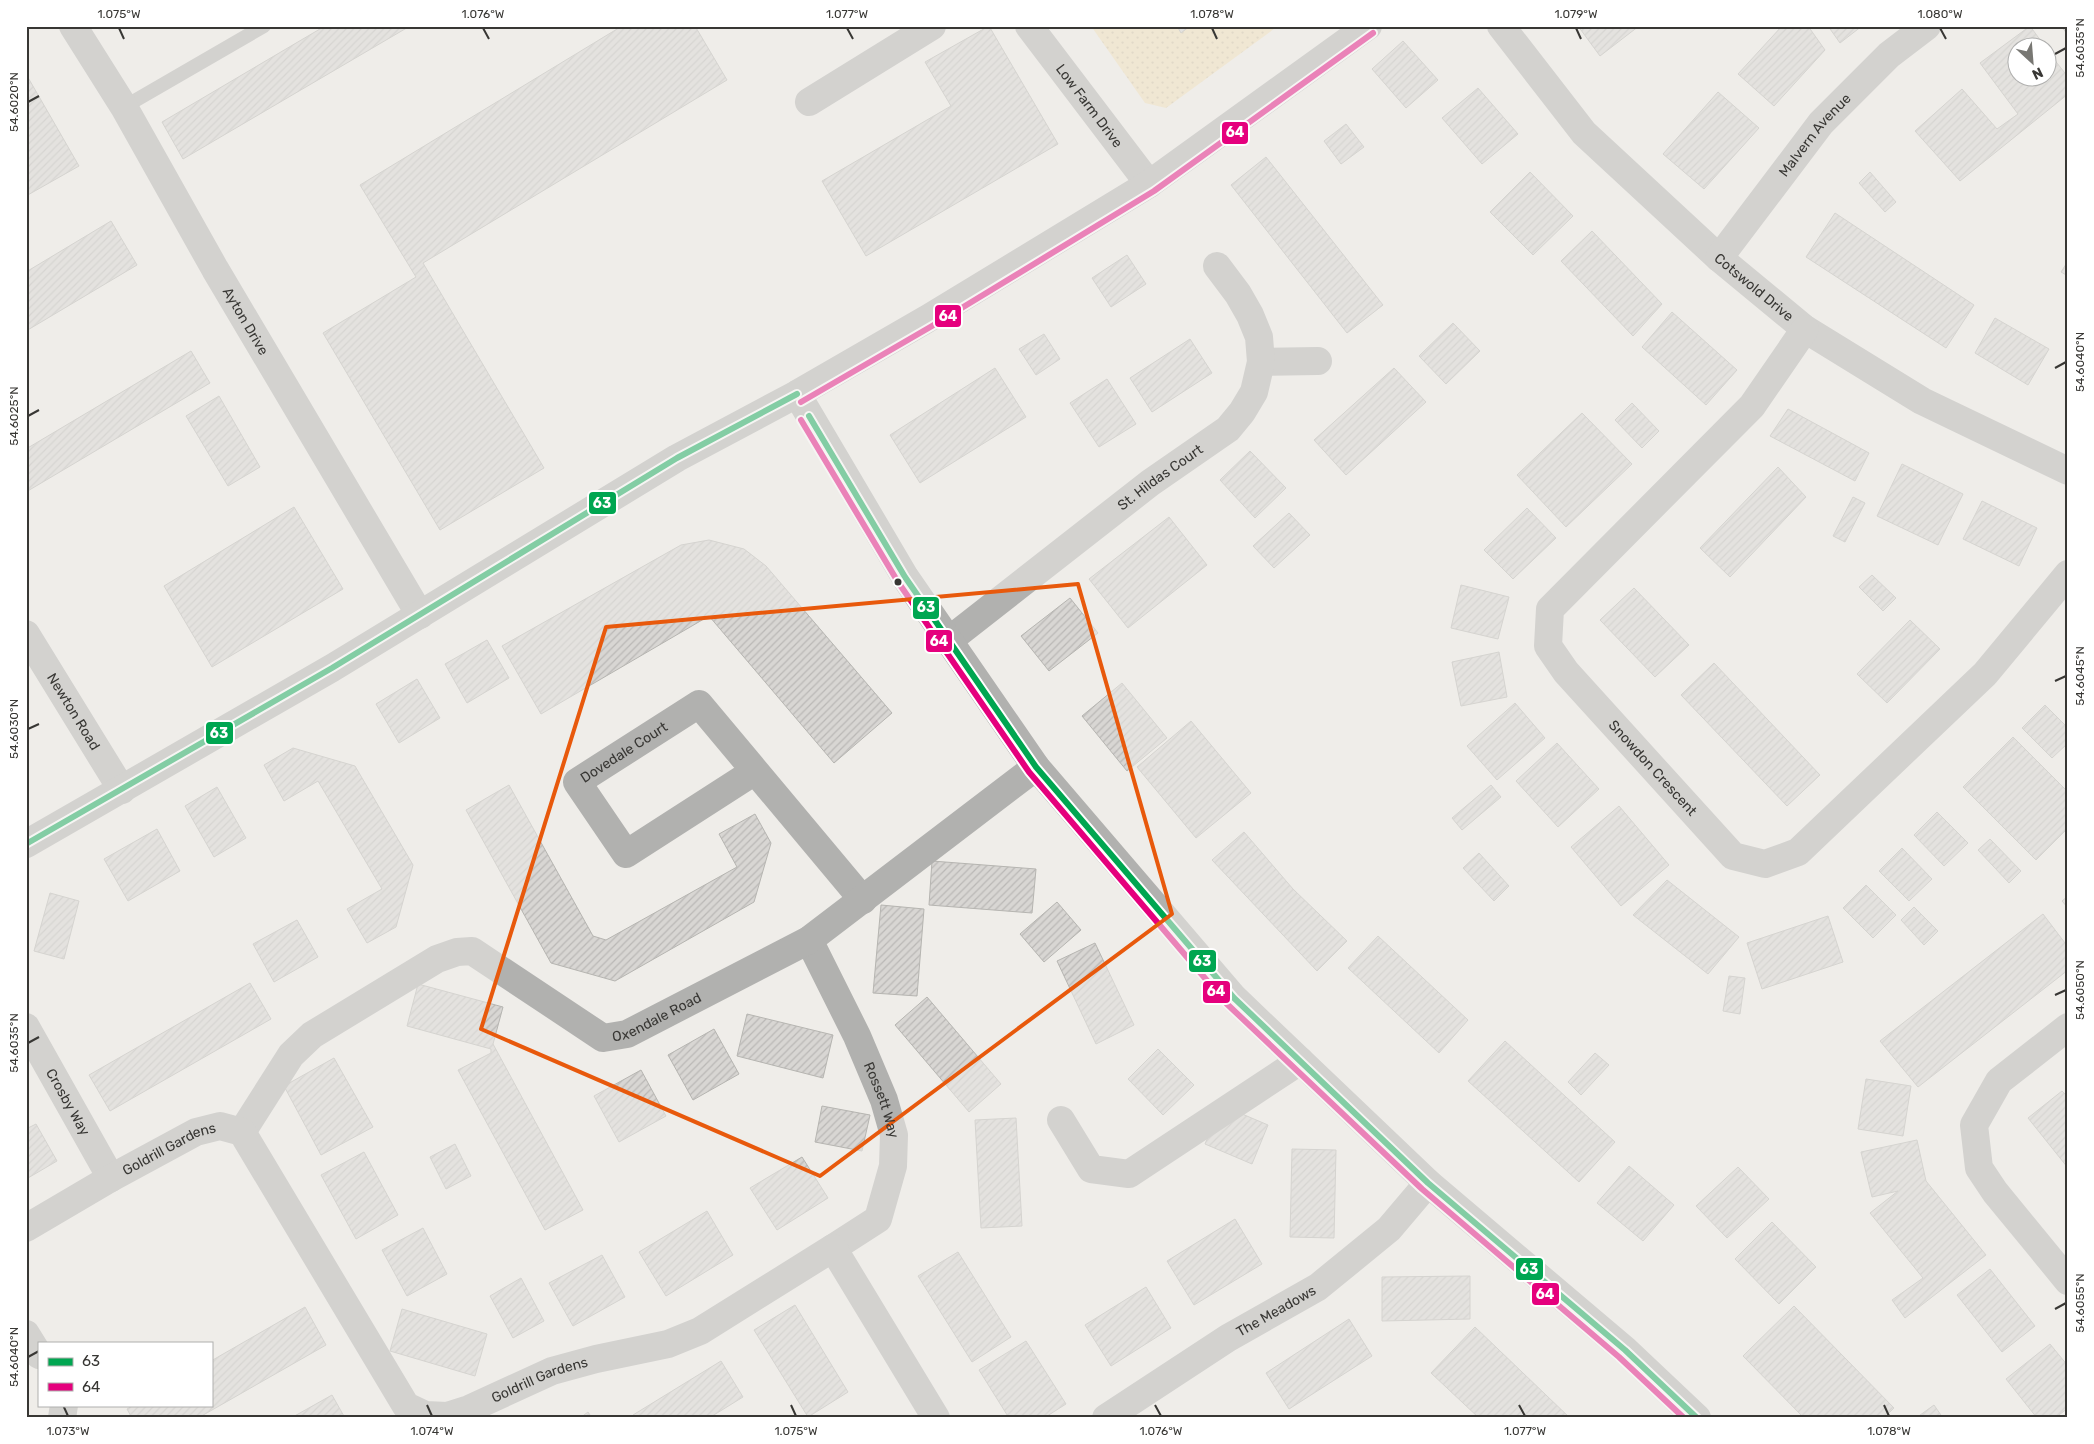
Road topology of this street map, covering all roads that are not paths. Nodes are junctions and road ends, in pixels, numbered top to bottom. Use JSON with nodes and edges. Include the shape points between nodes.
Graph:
{"nodes":[{"id":1,"x":74,"y":26,"type":"edge"},
{"id":2,"x":264,"y":26,"type":"edge"},
{"id":3,"x":932,"y":26,"type":"edge"},
{"id":4,"x":1029,"y":26,"type":"edge"},
{"id":5,"x":1368,"y":26,"type":"edge"},
{"id":6,"x":1501,"y":26,"type":"edge"},
{"id":7,"x":1927,"y":26,"type":"edge"},
{"id":8,"x":809,"y":102,"type":"dead end"},
{"id":9,"x":124,"y":107,"type":"junction"},
{"id":10,"x":1149,"y":184,"type":"junction"},
{"id":11,"x":1719,"y":258,"type":"junction"},
{"id":12,"x":1217,"y":266,"type":"dead end"},
{"id":13,"x":1805,"y":329,"type":"junction"},
{"id":14,"x":1318,"y":361,"type":"dead end"},
{"id":15,"x":1261,"y":362,"type":"junction"},
{"id":16,"x":796,"y":394,"type":"junction"},
{"id":17,"x":2066,"y":467,"type":"edge"},
{"id":18,"x":2068,"y":574,"type":"edge"},
{"id":19,"x":420,"y":615,"type":"junction"},
{"id":20,"x":26,"y":634,"type":"edge"},
{"id":21,"x":948,"y":641,"type":"junction"},
{"id":22,"x":1036,"y":767,"type":"junction"},
{"id":23,"x":755,"y":771,"type":"junction"},
{"id":24,"x":122,"y":790,"type":"junction"},
{"id":25,"x":26,"y":844,"type":"edge"},
{"id":26,"x":863,"y":900,"type":"junction"},
{"id":27,"x":809,"y":940,"type":"junction"},
{"id":28,"x":26,"y":1027,"type":"edge"},
{"id":29,"x":2068,"y":1027,"type":"edge"},
{"id":30,"x":1300,"y":1061,"type":"junction"},
{"id":31,"x":1061,"y":1120,"type":"dead end"},
{"id":32,"x":242,"y":1132,"type":"junction"},
{"id":33,"x":110,"y":1178,"type":"junction"},
{"id":34,"x":1428,"y":1183,"type":"junction"},
{"id":35,"x":26,"y":1228,"type":"edge"},
{"id":36,"x":833,"y":1248,"type":"junction"},
{"id":37,"x":2068,"y":1281,"type":"edge"},
{"id":38,"x":26,"y":1334,"type":"edge"},
{"id":39,"x":38,"y":1353,"type":"edge"},
{"id":40,"x":936,"y":1418,"type":"edge"},
{"id":41,"x":1106,"y":1418,"type":"edge"},
{"id":42,"x":1697,"y":1418,"type":"edge"}],
"edges":[{"from":1,"to":9,"type":"street","name":"Ayton Drive"},
{"from":2,"to":9,"type":"lane"},
{"from":3,"to":8,"type":"street"},
{"from":4,"to":10,"type":"street","name":"Low Farm Drive"},
{"from":5,"to":10,"type":"street"},
{"from":6,"to":11,"type":"street","name":"Cotswold Drive","via":[[1584,133]]},
{"from":7,"to":11,"type":"street","name":"Malvern Avenue","via":[[1889,55],[1821,123]]},
{"from":9,"to":19,"type":"street","name":"Ayton Drive","via":[[215,269]]},
{"from":10,"to":16,"type":"street","via":[[927,319]]},
{"from":11,"to":13,"type":"street","name":"Cotswold Drive"},
{"from":12,"to":15,"type":"street","name":"St. Hildas Court","via":[[1250,315],[1258,337]]},
{"from":13,"to":17,"type":"street","name":"Cotswold Drive","via":[[1922,401]]},
{"from":13,"to":18,"type":"street","name":"Snowdon Crescent","via":[[1752,406],[1550,610],[1548,646],[1566,672],[1733,856],[1764,864],[1798,852],[1985,674]]},
{"from":14,"to":15,"type":"street"},
{"from":15,"to":21,"type":"street","name":"St. Hildas Court","via":[[1254,392],[1228,428],[1150,483]]},
{"from":16,"to":19,"type":"street","via":[[677,458]]},
{"from":16,"to":21,"type":"street","via":[[905,577]]},
{"from":19,"to":24,"type":"street"},
{"from":20,"to":24,"type":"street","name":"Newton Road"},
{"from":21,"to":22,"type":"street"},
{"from":22,"to":26,"type":"street","name":"Oxendale Road"},
{"from":22,"to":30,"type":"street","via":[[1234,998]]},
{"from":23,"to":23,"type":"street","name":"Dovedale Court","via":[[699,704],[578,782],[626,854]]},
{"from":23,"to":26,"type":"street","name":"Dovedale Court"},
{"from":24,"to":25,"type":"street"},
{"from":26,"to":27,"type":"street","name":"Oxendale Road"},
{"from":27,"to":32,"type":"street","name":"Oxendale Road","via":[[627,1034],[603,1038],[472,952],[457,952],[437,959],[312,1035],[291,1055]]},
{"from":27,"to":36,"type":"street","name":"Rossett Way","via":[[857,1036],[884,1100],[894,1136],[893,1166],[878,1219]]},
{"from":28,"to":33,"type":"street","name":"Crosby Way"},
{"from":29,"to":37,"type":"street","via":[[1999,1081],[1974,1124],[1979,1168]]},
{"from":30,"to":31,"type":"street","via":[[1129,1174],[1091,1169]]},
{"from":30,"to":34,"type":"street"},
{"from":32,"to":33,"type":"street","name":"Goldrill Gardens","via":[[220,1126],[196,1132]]},
{"from":32,"to":36,"type":"street","name":"Goldrill Gardens","via":[[406,1406],[425,1415],[447,1416],[552,1371],[668,1344],[700,1331]]},
{"from":33,"to":35,"type":"street","name":"Goldrill Gardens"},
{"from":34,"to":41,"type":"street","name":"The Meadows","via":[[1389,1229],[1318,1287],[1228,1338]]},
{"from":34,"to":42,"type":"street","via":[[1625,1350]]},
{"from":36,"to":40,"type":"street"},
{"from":38,"to":39,"type":"street"}]}
